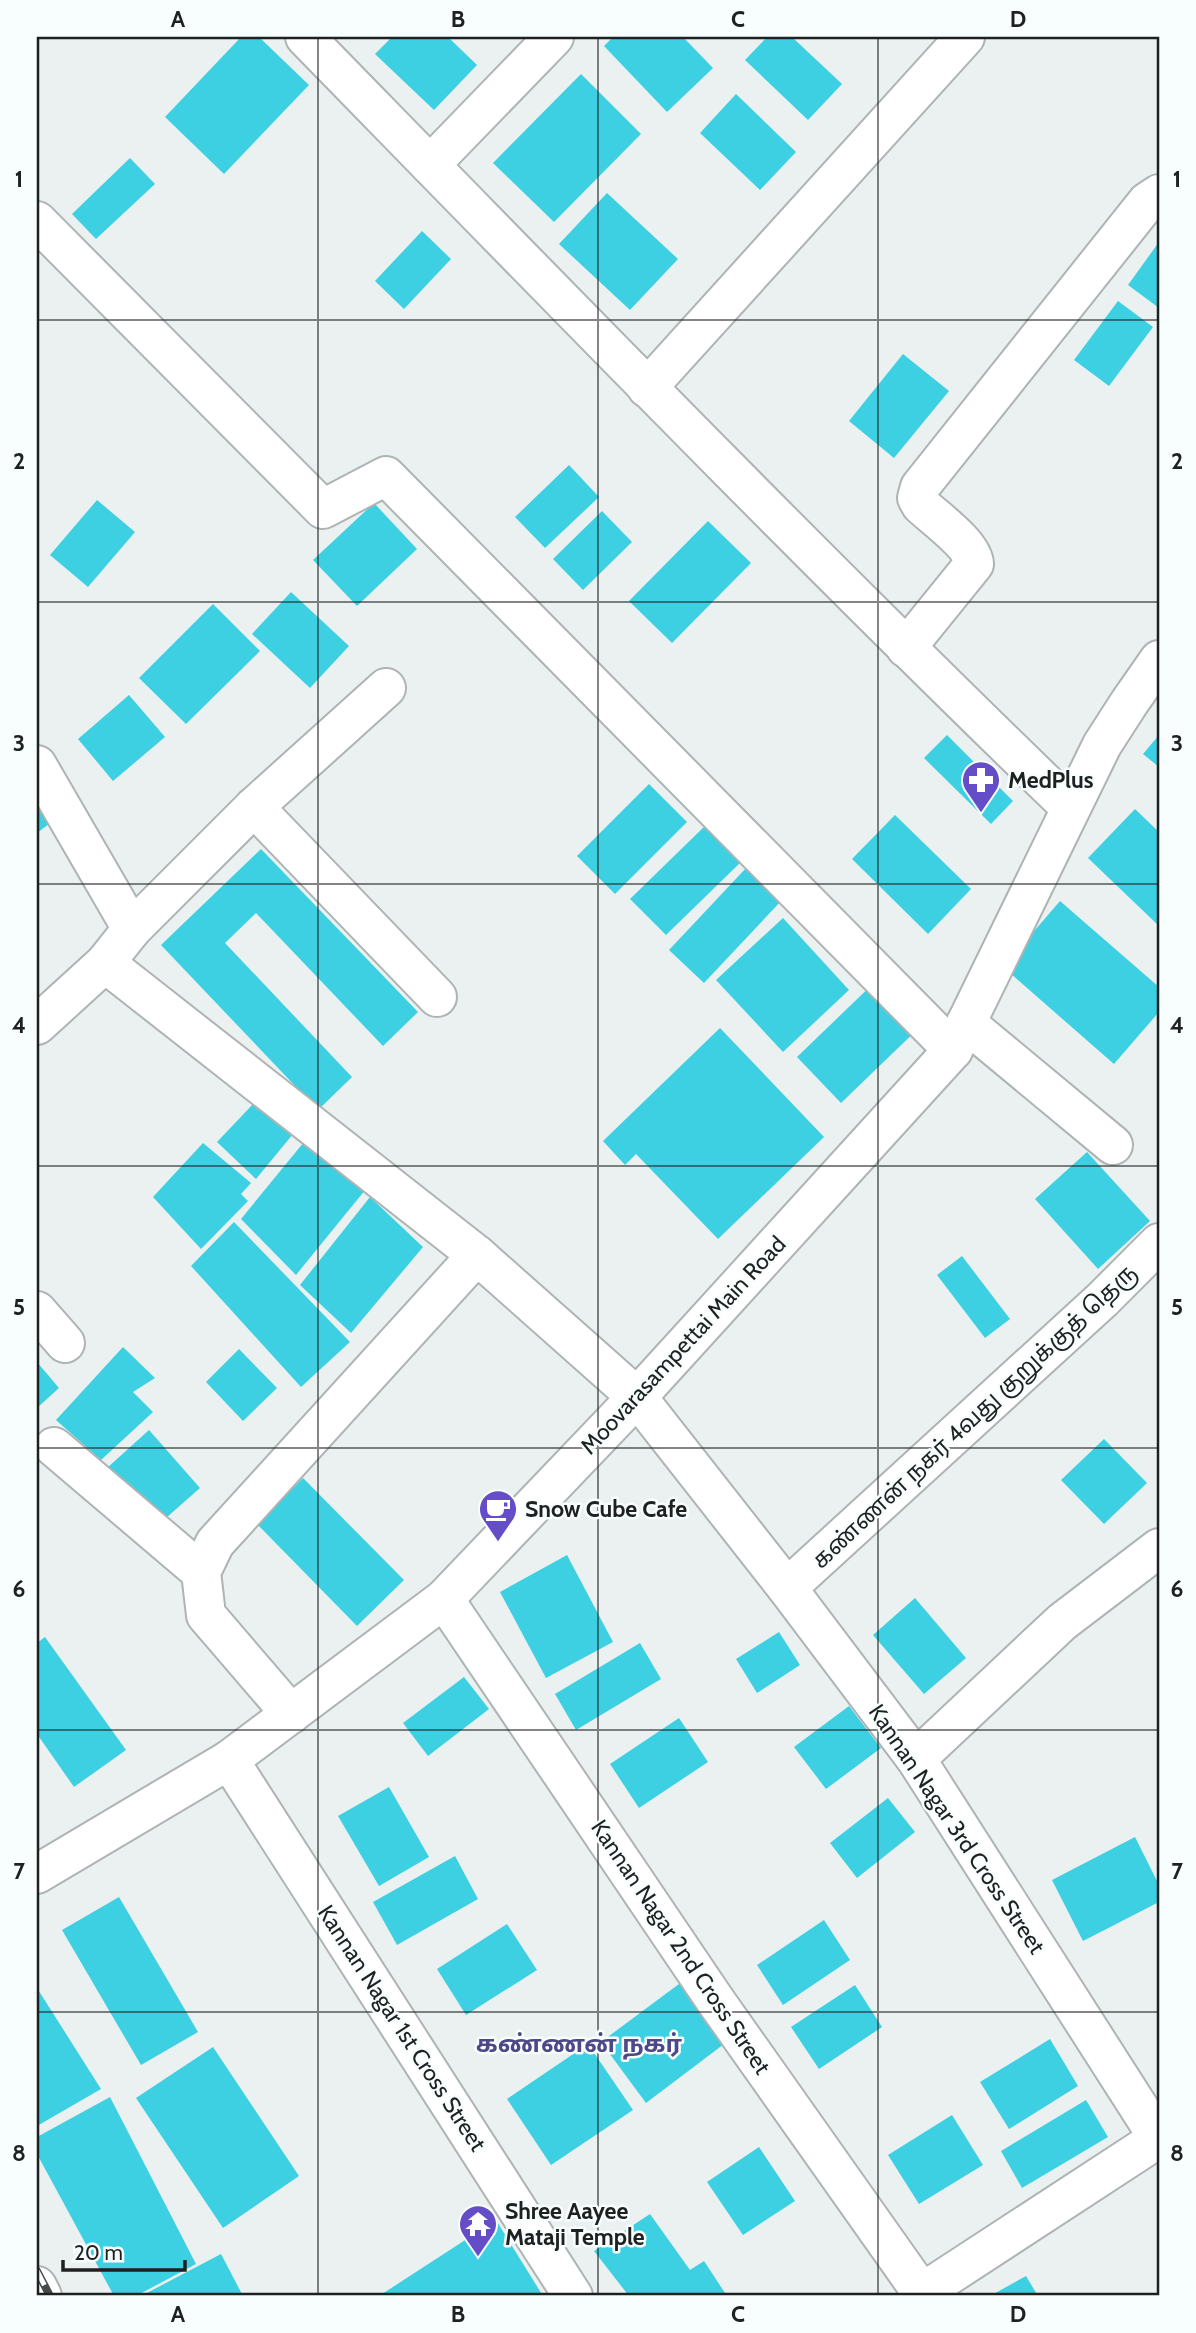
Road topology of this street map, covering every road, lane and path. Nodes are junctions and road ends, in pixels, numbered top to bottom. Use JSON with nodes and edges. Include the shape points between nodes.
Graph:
{"nodes":[{"id":1,"x":305,"y":37,"type":"edge"},
{"id":2,"x":554,"y":37,"type":"edge"},
{"id":3,"x":965,"y":37,"type":"edge"},
{"id":4,"x":430,"y":164,"type":"junction"},
{"id":5,"x":1159,"y":194,"type":"edge"},
{"id":6,"x":37,"y":221,"type":"edge"},
{"id":7,"x":647,"y":387,"type":"junction"},
{"id":8,"x":906,"y":648,"type":"junction"},
{"id":9,"x":1159,"y":660,"type":"edge"},
{"id":10,"x":386,"y":688,"type":"dead end"},
{"id":11,"x":37,"y":765,"type":"edge"},
{"id":12,"x":254,"y":807,"type":"junction"},
{"id":13,"x":1070,"y":807,"type":"junction"},
{"id":14,"x":132,"y":929,"type":"junction"},
{"id":15,"x":105,"y":963,"type":"junction"},
{"id":16,"x":437,"y":997,"type":"dead end"},
{"id":17,"x":37,"y":1025,"type":"edge"},
{"id":18,"x":960,"y":1037,"type":"junction"},
{"id":19,"x":1113,"y":1145,"type":"dead end"},
{"id":20,"x":1159,"y":1243,"type":"edge"},
{"id":21,"x":477,"y":1255,"type":"junction"},
{"id":22,"x":37,"y":1311,"type":"edge"},
{"id":23,"x":65,"y":1343,"type":"dead end"},
{"id":24,"x":637,"y":1397,"type":"junction"},
{"id":25,"x":54,"y":1447,"type":"dead end"},
{"id":26,"x":1159,"y":1548,"type":"edge"},
{"id":27,"x":201,"y":1572,"type":"junction"},
{"id":28,"x":787,"y":1588,"type":"junction"},
{"id":29,"x":444,"y":1600,"type":"junction"},
{"id":30,"x":291,"y":1714,"type":"junction"},
{"id":31,"x":916,"y":1759,"type":"junction"},
{"id":32,"x":229,"y":1760,"type":"junction"},
{"id":33,"x":37,"y":1874,"type":"edge"},
{"id":34,"x":1159,"y":2139,"type":"edge"},
{"id":35,"x":37,"y":2286,"type":"edge"},
{"id":36,"x":919,"y":2294,"type":"edge"},
{"id":37,"x":42,"y":2296,"type":"edge"},
{"id":38,"x":573,"y":2296,"type":"edge"}],
"edges":[{"from":1,"to":4,"type":"street"},
{"from":2,"to":4,"type":"street"},
{"from":3,"to":7,"type":"street"},
{"from":4,"to":7,"type":"street"},
{"from":5,"to":8,"type":"street","via":[[1147,202],[920,487],[917,498],[921,505],[967,548],[974,565]]},
{"from":6,"to":18,"type":"street","via":[[323,509],[386,476]]},
{"from":7,"to":8,"type":"street"},
{"from":8,"to":13,"type":"street"},
{"from":9,"to":13,"type":"street","name":"Moovarasampettai Main Road","via":[[1102,745]]},
{"from":10,"to":12,"type":"street"},
{"from":11,"to":14,"type":"street"},
{"from":12,"to":14,"type":"street"},
{"from":12,"to":16,"type":"street"},
{"from":13,"to":18,"type":"street","name":"Moovarasampettai Main Road"},
{"from":14,"to":15,"type":"street"},
{"from":15,"to":17,"type":"street"},
{"from":15,"to":21,"type":"street","name":"Kannan Nagar 3rd Cross Street"},
{"from":18,"to":19,"type":"street"},
{"from":18,"to":24,"type":"street","name":"Moovarasampettai Main Road"},
{"from":20,"to":28,"type":"street","name":"கண்ணன் நகர் 4வது குறுக்குத் தெரு"},
{"from":21,"to":24,"type":"street","name":"Kannan Nagar 3rd Cross Street"},
{"from":21,"to":27,"type":"street","via":[[215,1543]]},
{"from":22,"to":23,"type":"street"},
{"from":24,"to":28,"type":"street","name":"Kannan Nagar 3rd Cross Street"},
{"from":24,"to":29,"type":"street","name":"Moovarasampettai Main Road"},
{"from":25,"to":27,"type":"street"},
{"from":26,"to":31,"type":"street","via":[[1062,1622]]},
{"from":27,"to":30,"type":"street","via":[[206,1615]]},
{"from":28,"to":31,"type":"street","name":"Kannan Nagar 3rd Cross Street"},
{"from":29,"to":30,"type":"street","name":"Moovarasampettai Main Road"},
{"from":29,"to":36,"type":"street","name":"Kannan Nagar 2nd Cross Street"},
{"from":30,"to":32,"type":"street","name":"Moovarasampettai Main Road"},
{"from":31,"to":34,"type":"street","name":"Kannan Nagar 3rd Cross Street"},
{"from":32,"to":33,"type":"street","name":"Moovarasampettai Main Road"},
{"from":32,"to":38,"type":"street","name":"Kannan Nagar 1st Cross Street"},
{"from":34,"to":36,"type":"street"},
{"from":35,"to":37,"type":"street"}]}
